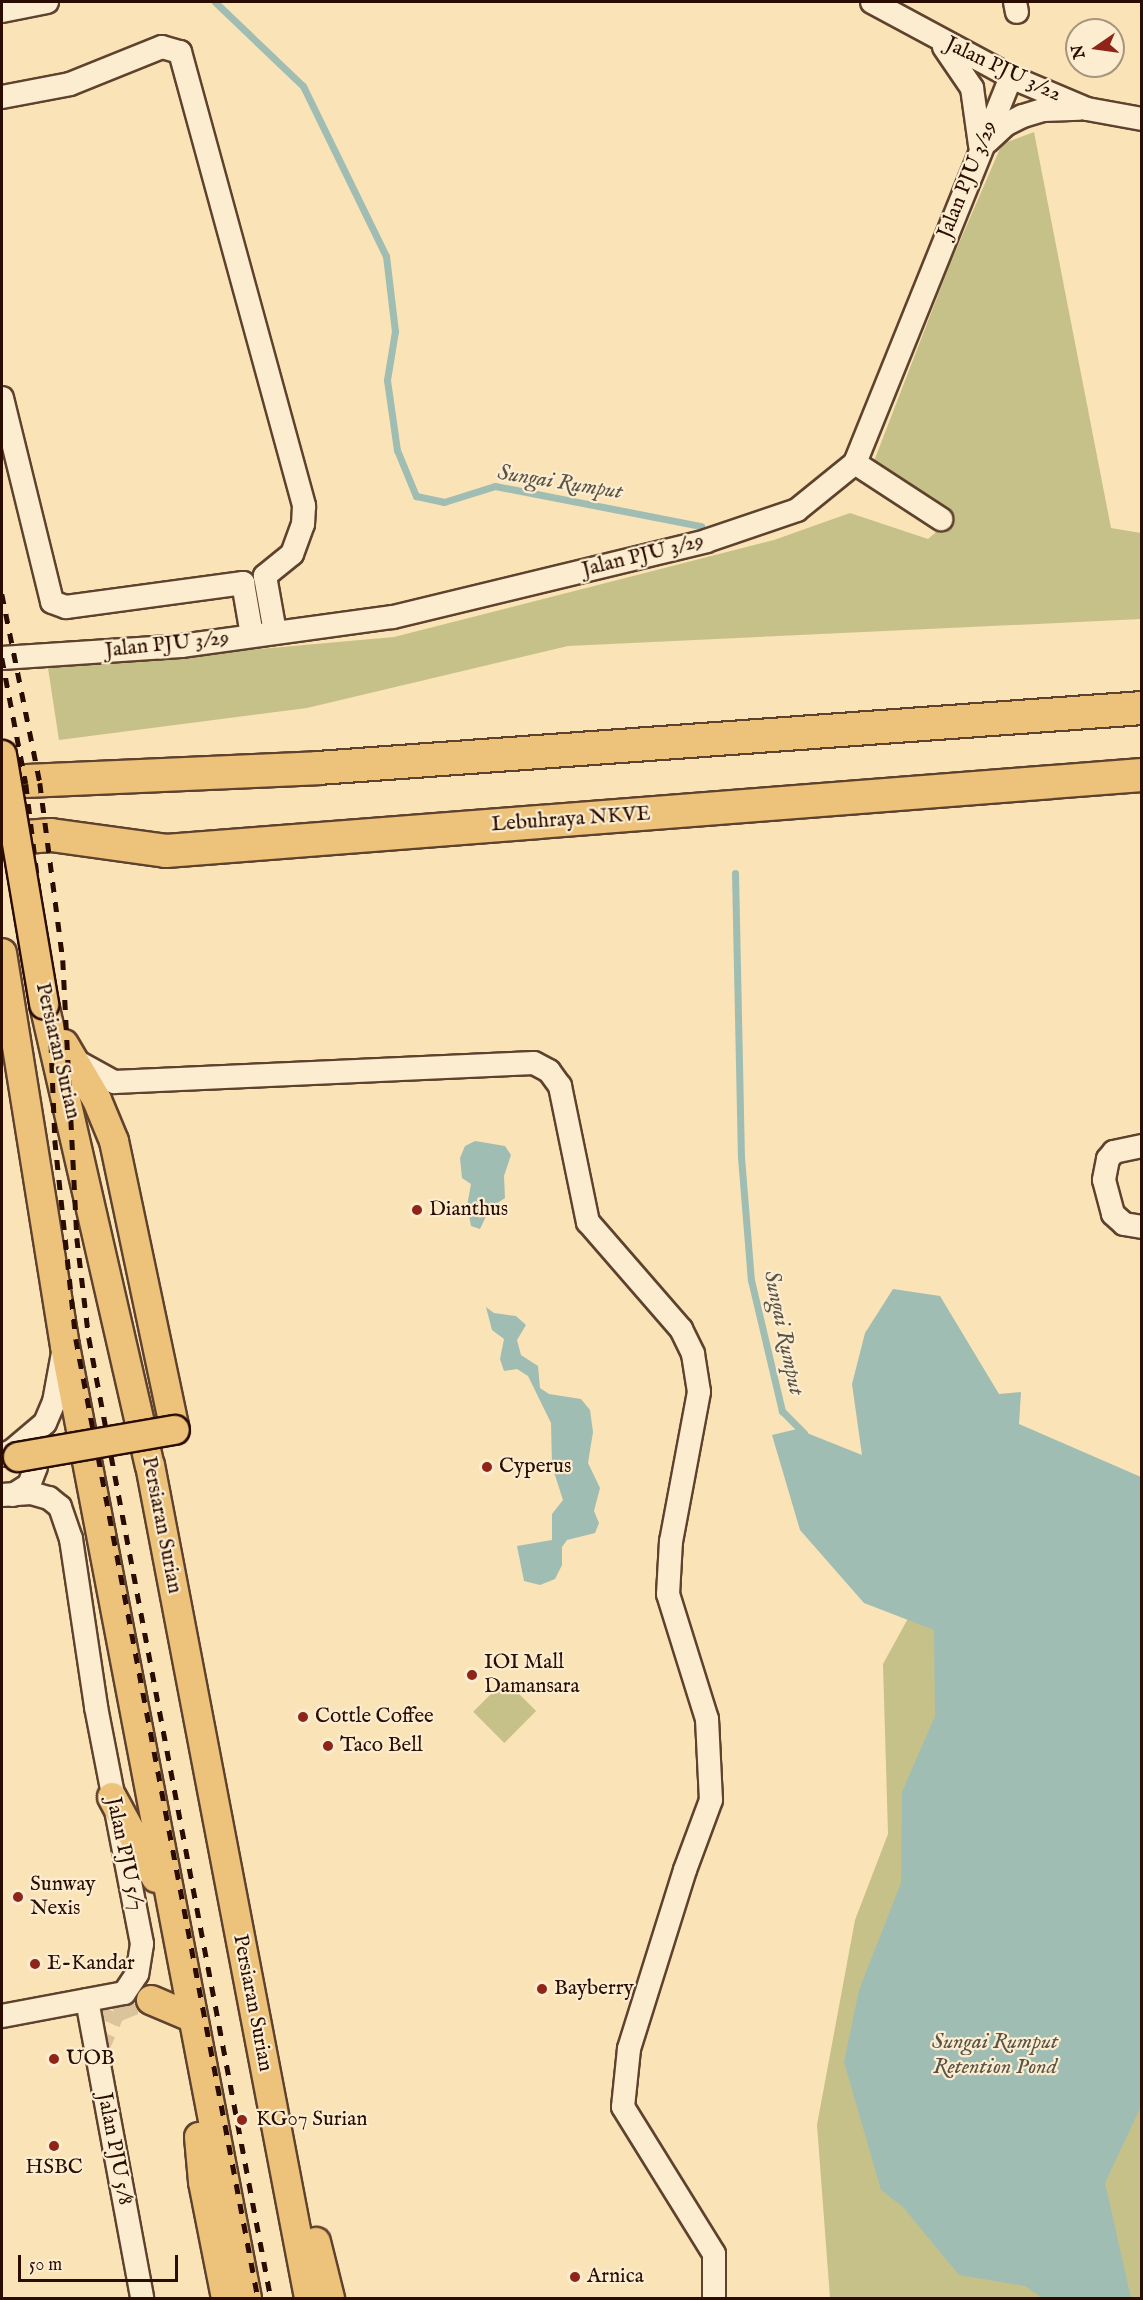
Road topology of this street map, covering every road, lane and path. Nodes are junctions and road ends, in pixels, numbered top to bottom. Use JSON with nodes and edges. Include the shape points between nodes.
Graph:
{"nodes":[{"id":1,"x":47,"y":2,"type":"edge"},
{"id":2,"x":872,"y":2,"type":"edge"},
{"id":3,"x":2,"y":11,"type":"edge"},
{"id":4,"x":938,"y":40,"type":"junction"},
{"id":5,"x":1011,"y":77,"type":"junction"},
{"id":6,"x":2,"y":97,"type":"edge"},
{"id":7,"x":1087,"y":109,"type":"junction"},
{"id":8,"x":1142,"y":119,"type":"edge"},
{"id":9,"x":980,"y":150,"type":"junction"},
{"id":10,"x":2,"y":398,"type":"edge"},
{"id":11,"x":855,"y":464,"type":"junction"},
{"id":12,"x":941,"y":519,"type":"dead end"},
{"id":13,"x":275,"y":632,"type":"junction"},
{"id":14,"x":252,"y":635,"type":"junction"},
{"id":15,"x":2,"y":658,"type":"edge"},
{"id":16,"x":1142,"y":708,"type":"edge"},
{"id":17,"x":2,"y":755,"type":"edge"},
{"id":18,"x":1142,"y":776,"type":"edge"},
{"id":19,"x":2,"y":782,"type":"edge"},
{"id":20,"x":2,"y":839,"type":"edge"},
{"id":21,"x":2,"y":953,"type":"edge"},
{"id":22,"x":47,"y":1013,"type":"junction"},
{"id":23,"x":74,"y":1060,"type":"junction"},
{"id":24,"x":1142,"y":1146,"type":"edge"},
{"id":25,"x":1142,"y":1227,"type":"edge"},
{"id":26,"x":64,"y":1346,"type":"junction"},
{"id":27,"x":5,"y":1455,"type":"edge"},
{"id":28,"x":7,"y":1495,"type":"edge"},
{"id":29,"x":112,"y":1797,"type":"junction"},
{"id":30,"x":169,"y":1901,"type":"junction"},
{"id":31,"x":87,"y":2000,"type":"junction"},
{"id":32,"x":143,"y":2001,"type":"dead end"},
{"id":33,"x":2,"y":2016,"type":"edge"},
{"id":34,"x":191,"y":2017,"type":"junction"},
{"id":35,"x":202,"y":2070,"type":"junction"},
{"id":36,"x":272,"y":2102,"type":"junction"},
{"id":37,"x":142,"y":2298,"type":"edge"},
{"id":38,"x":226,"y":2298,"type":"edge"},
{"id":39,"x":247,"y":2298,"type":"edge"},
{"id":40,"x":309,"y":2298,"type":"edge"},
{"id":41,"x":330,"y":2298,"type":"edge"},
{"id":42,"x":714,"y":2298,"type":"edge"}],
"edges":[{"from":1,"to":3,"type":"street"},
{"from":2,"to":4,"type":"street","name":"Jalan PJU 3/22"},
{"from":4,"to":5,"type":"street","name":"Jalan PJU 3/22"},
{"from":4,"to":9,"type":"street","via":[[972,88]]},
{"from":5,"to":7,"type":"street","name":"Jalan PJU 3/22"},
{"from":5,"to":9,"type":"street","name":"Jalan PJU 3/29"},
{"from":6,"to":13,"type":"street","via":[[70,84],[162,47],[180,52],[304,507],[303,524],[292,554],[265,576]]},
{"from":7,"to":8,"type":"street","name":"Jalan PJU 3/22"},
{"from":7,"to":9,"type":"street","via":[[1043,110],[1023,116],[1005,125]]},
{"from":9,"to":11,"type":"street","name":"Jalan PJU 3/29"},
{"from":10,"to":14,"type":"street","via":[[52,602],[66,607],[243,583]]},
{"from":11,"to":12,"type":"street"},
{"from":11,"to":13,"type":"street","name":"Jalan PJU 3/29","via":[[797,510],[706,541],[393,617]]},
{"from":13,"to":14,"type":"street","name":"Jalan PJU 3/29"},
{"from":14,"to":15,"type":"street","name":"Jalan PJU 3/29","via":[[181,646]]},
{"from":16,"to":19,"type":"highway","via":[[318,768]]},
{"from":17,"to":22,"type":"main road","name":"Persiaran Surian","bridge":true},
{"from":18,"to":20,"type":"highway","name":"Lebuhraya NKVE","via":[[166,851],[51,835]]},
{"from":21,"to":26,"type":"main road","name":"Persiaran Surian"},
{"from":22,"to":23,"type":"main road"},
{"from":22,"to":36,"type":"main road","name":"Persiaran Surian","via":[[150,1465]]},
{"from":23,"to":27,"type":"main road","bridge":true,"via":[[114,1141],[175,1430]]},
{"from":23,"to":42,"type":"street","via":[[114,1082],[534,1063],[549,1071],[560,1086],[588,1222],[681,1329],[693,1354],[699,1392],[671,1540],[668,1594],[707,1719],[711,1800],[629,2049],[623,2107],[714,2254]]},
{"from":24,"to":25,"type":"street","via":[[1114,1152],[1108,1159],[1104,1180],[1113,1214],[1124,1224]]},
{"from":26,"to":27,"type":"street","via":[[54,1402],[45,1423]]},
{"from":26,"to":30,"type":"main road","name":"Persiaran Surian"},
{"from":27,"to":28,"type":"street","via":[[26,1452],[36,1467],[29,1485]]},
{"from":28,"to":29,"type":"street","name":"Jalan PJU 5/7","via":[[40,1496],[60,1507],[70,1539]]},
{"from":29,"to":30,"type":"main road"},
{"from":29,"to":31,"type":"street","name":"Jalan PJU 5/7","via":[[142,1944],[137,1974],[124,1993]]},
{"from":30,"to":34,"type":"main road"},
{"from":31,"to":33,"type":"street","name":"Jalan PJU 5/7"},
{"from":31,"to":37,"type":"street","name":"Jalan PJU 5/8"},
{"from":32,"to":34,"type":"main road"},
{"from":34,"to":35,"type":"main road"},
{"from":35,"to":38,"type":"main road","via":[[198,2119],[203,2182]]},
{"from":35,"to":39,"type":"main road"},
{"from":36,"to":40,"type":"main road","name":"Persiaran Surian"},
{"from":36,"to":41,"type":"main road","via":[[302,2185]]}]}
